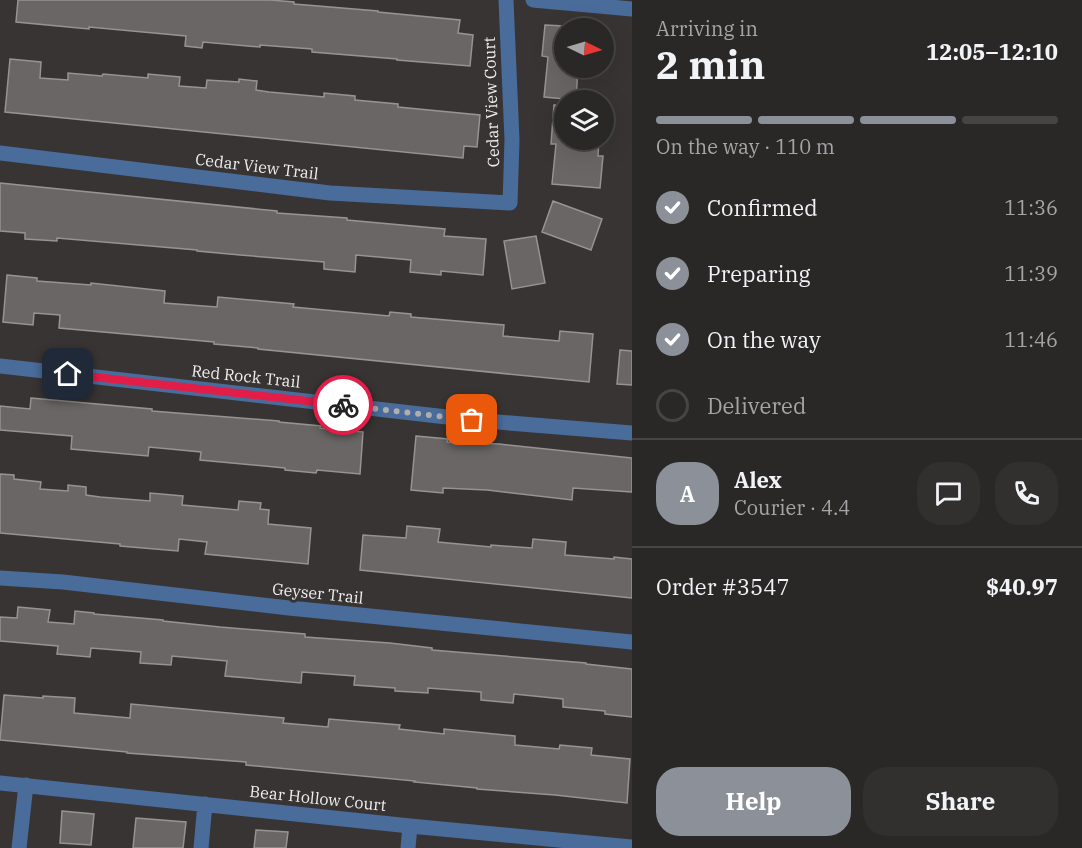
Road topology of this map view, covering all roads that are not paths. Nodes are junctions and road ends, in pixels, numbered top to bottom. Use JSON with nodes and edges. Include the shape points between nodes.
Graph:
{"nodes":[{"id":1,"x":506,"y":0,"type":"edge"},
{"id":2,"x":533,"y":0,"type":"edge"},
{"id":3,"x":632,"y":9,"type":"edge"},
{"id":4,"x":0,"y":153,"type":"edge"},
{"id":5,"x":510,"y":203,"type":"joint"},
{"id":6,"x":0,"y":366,"type":"edge"},
{"id":7,"x":632,"y":433,"type":"edge"},
{"id":8,"x":0,"y":578,"type":"edge"},
{"id":9,"x":632,"y":642,"type":"edge"},
{"id":10,"x":0,"y":783,"type":"edge"},
{"id":11,"x":26,"y":785,"type":"junction"},
{"id":12,"x":205,"y":804,"type":"junction"},
{"id":13,"x":410,"y":826,"type":"junction"},
{"id":14,"x":632,"y":847,"type":"edge"},
{"id":15,"x":20,"y":848,"type":"edge"},
{"id":16,"x":201,"y":848,"type":"edge"},
{"id":17,"x":408,"y":848,"type":"edge"}],
"edges":[{"from":1,"to":5,"type":"street","name":"Cedar View Court","via":[[512,140]]},
{"from":2,"to":3,"type":"street"},
{"from":4,"to":5,"type":"street","name":"Cedar View Trail","via":[[330,193]]},
{"from":6,"to":7,"type":"street","name":"Red Rock Trail","via":[[472,420]]},
{"from":8,"to":9,"type":"street","name":"Geyser Trail"},
{"from":10,"to":11,"type":"street","name":"Bear Hollow Court"},
{"from":11,"to":12,"type":"street","name":"Bear Hollow Court"},
{"from":11,"to":15,"type":"street"},
{"from":12,"to":13,"type":"street","name":"Bear Hollow Court"},
{"from":12,"to":16,"type":"street"},
{"from":13,"to":14,"type":"street","name":"Bear Hollow Court"},
{"from":13,"to":17,"type":"street"}]}
